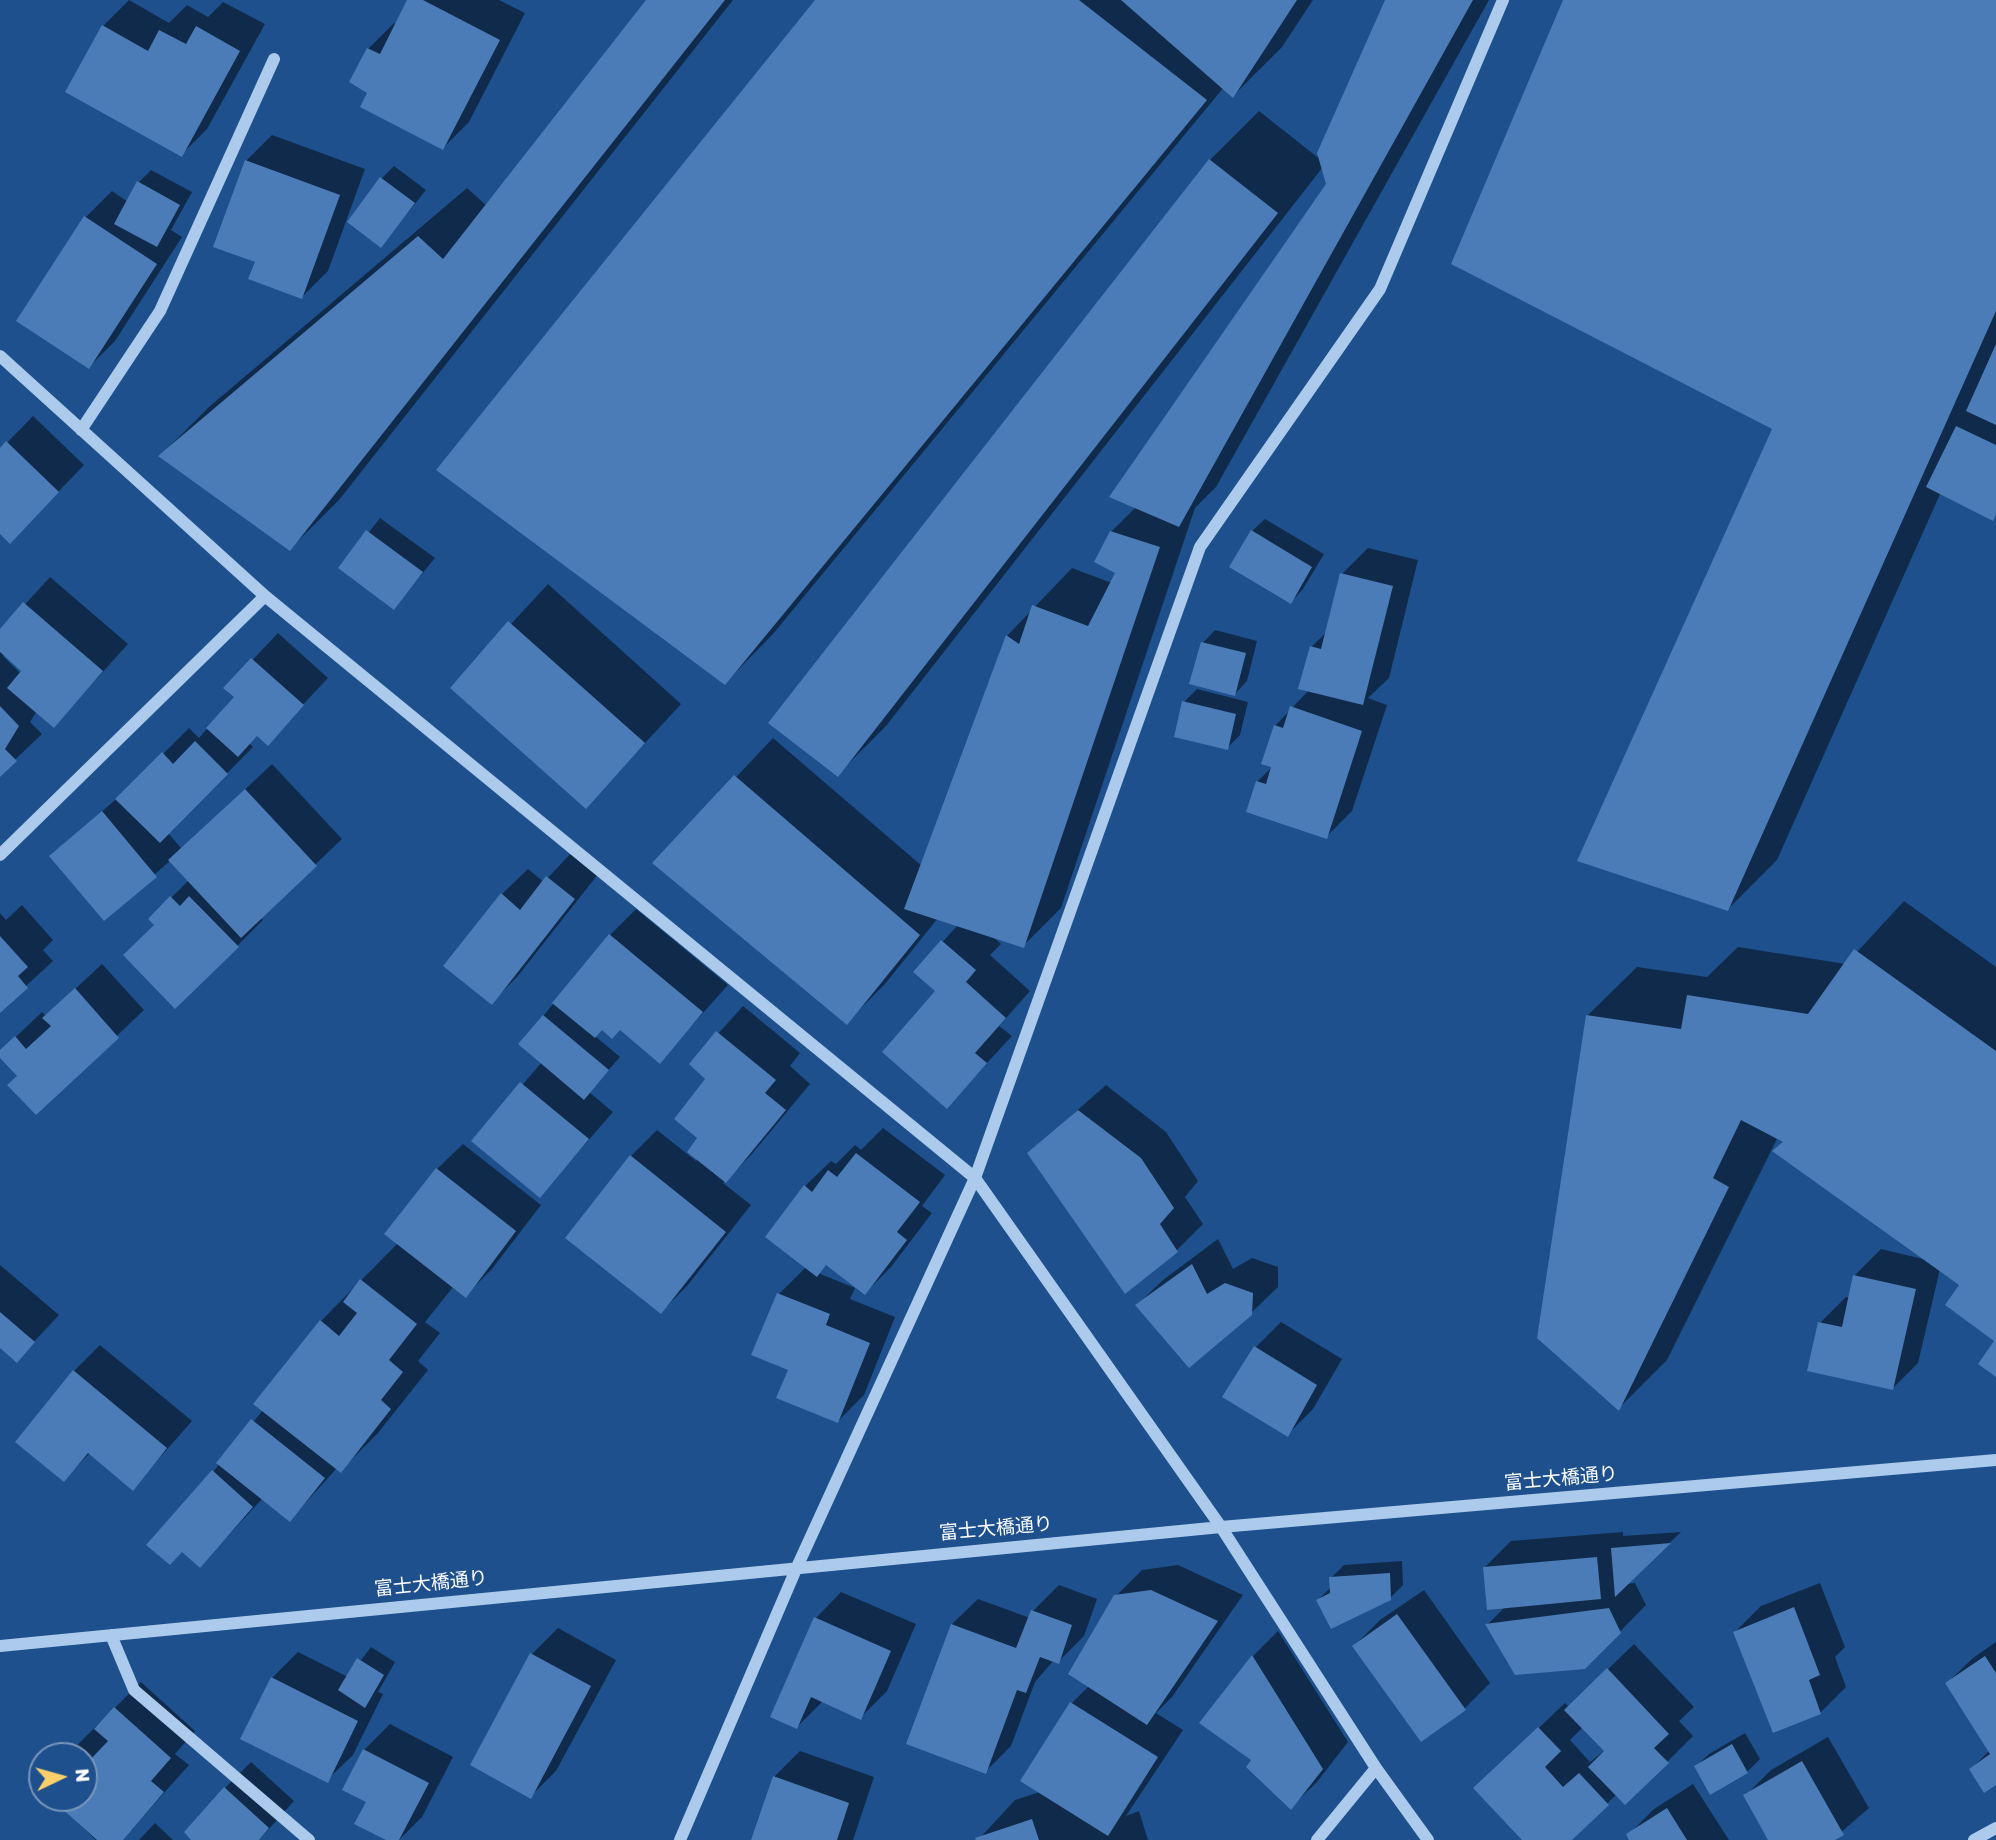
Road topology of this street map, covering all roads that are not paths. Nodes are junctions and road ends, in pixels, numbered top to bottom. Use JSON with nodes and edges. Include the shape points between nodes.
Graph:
{"nodes":[{"id":1,"x":1503,"y":0,"type":"edge"},
{"id":2,"x":274,"y":59,"type":"dead end"},
{"id":3,"x":0,"y":356,"type":"edge"},
{"id":4,"x":81,"y":430,"type":"junction"},
{"id":5,"x":265,"y":596,"type":"junction"},
{"id":6,"x":0,"y":855,"type":"edge"},
{"id":7,"x":975,"y":1178,"type":"junction"},
{"id":8,"x":1996,"y":1460,"type":"edge"},
{"id":9,"x":1222,"y":1527,"type":"junction"},
{"id":10,"x":797,"y":1567,"type":"junction"},
{"id":11,"x":111,"y":1634,"type":"junction"},
{"id":12,"x":0,"y":1646,"type":"edge"},
{"id":13,"x":1377,"y":1768,"type":"junction"},
{"id":14,"x":1996,"y":1828,"type":"edge"},
{"id":15,"x":309,"y":1840,"type":"edge"},
{"id":16,"x":680,"y":1840,"type":"edge"},
{"id":17,"x":1317,"y":1840,"type":"edge"},
{"id":18,"x":1428,"y":1840,"type":"edge"},
{"id":19,"x":1974,"y":1840,"type":"edge"}],
"edges":[{"from":1,"to":7,"type":"street","via":[[1380,289],[1200,547]]},
{"from":2,"to":4,"type":"street","via":[[160,311]]},
{"from":3,"to":4,"type":"street"},
{"from":4,"to":5,"type":"street"},
{"from":5,"to":6,"type":"street"},
{"from":5,"to":7,"type":"street"},
{"from":7,"to":9,"type":"street"},
{"from":7,"to":10,"type":"street"},
{"from":8,"to":9,"type":"street","name":"富士大橋通り"},
{"from":9,"to":10,"type":"street","name":"富士大橋通り"},
{"from":9,"to":13,"type":"street"},
{"from":10,"to":11,"type":"street","name":"富士大橋通り"},
{"from":10,"to":16,"type":"street"},
{"from":11,"to":12,"type":"street","name":"富士大橋通り"},
{"from":11,"to":15,"type":"street","via":[[134,1690]]},
{"from":13,"to":17,"type":"street"},
{"from":13,"to":18,"type":"street"},
{"from":14,"to":19,"type":"street"}]}
